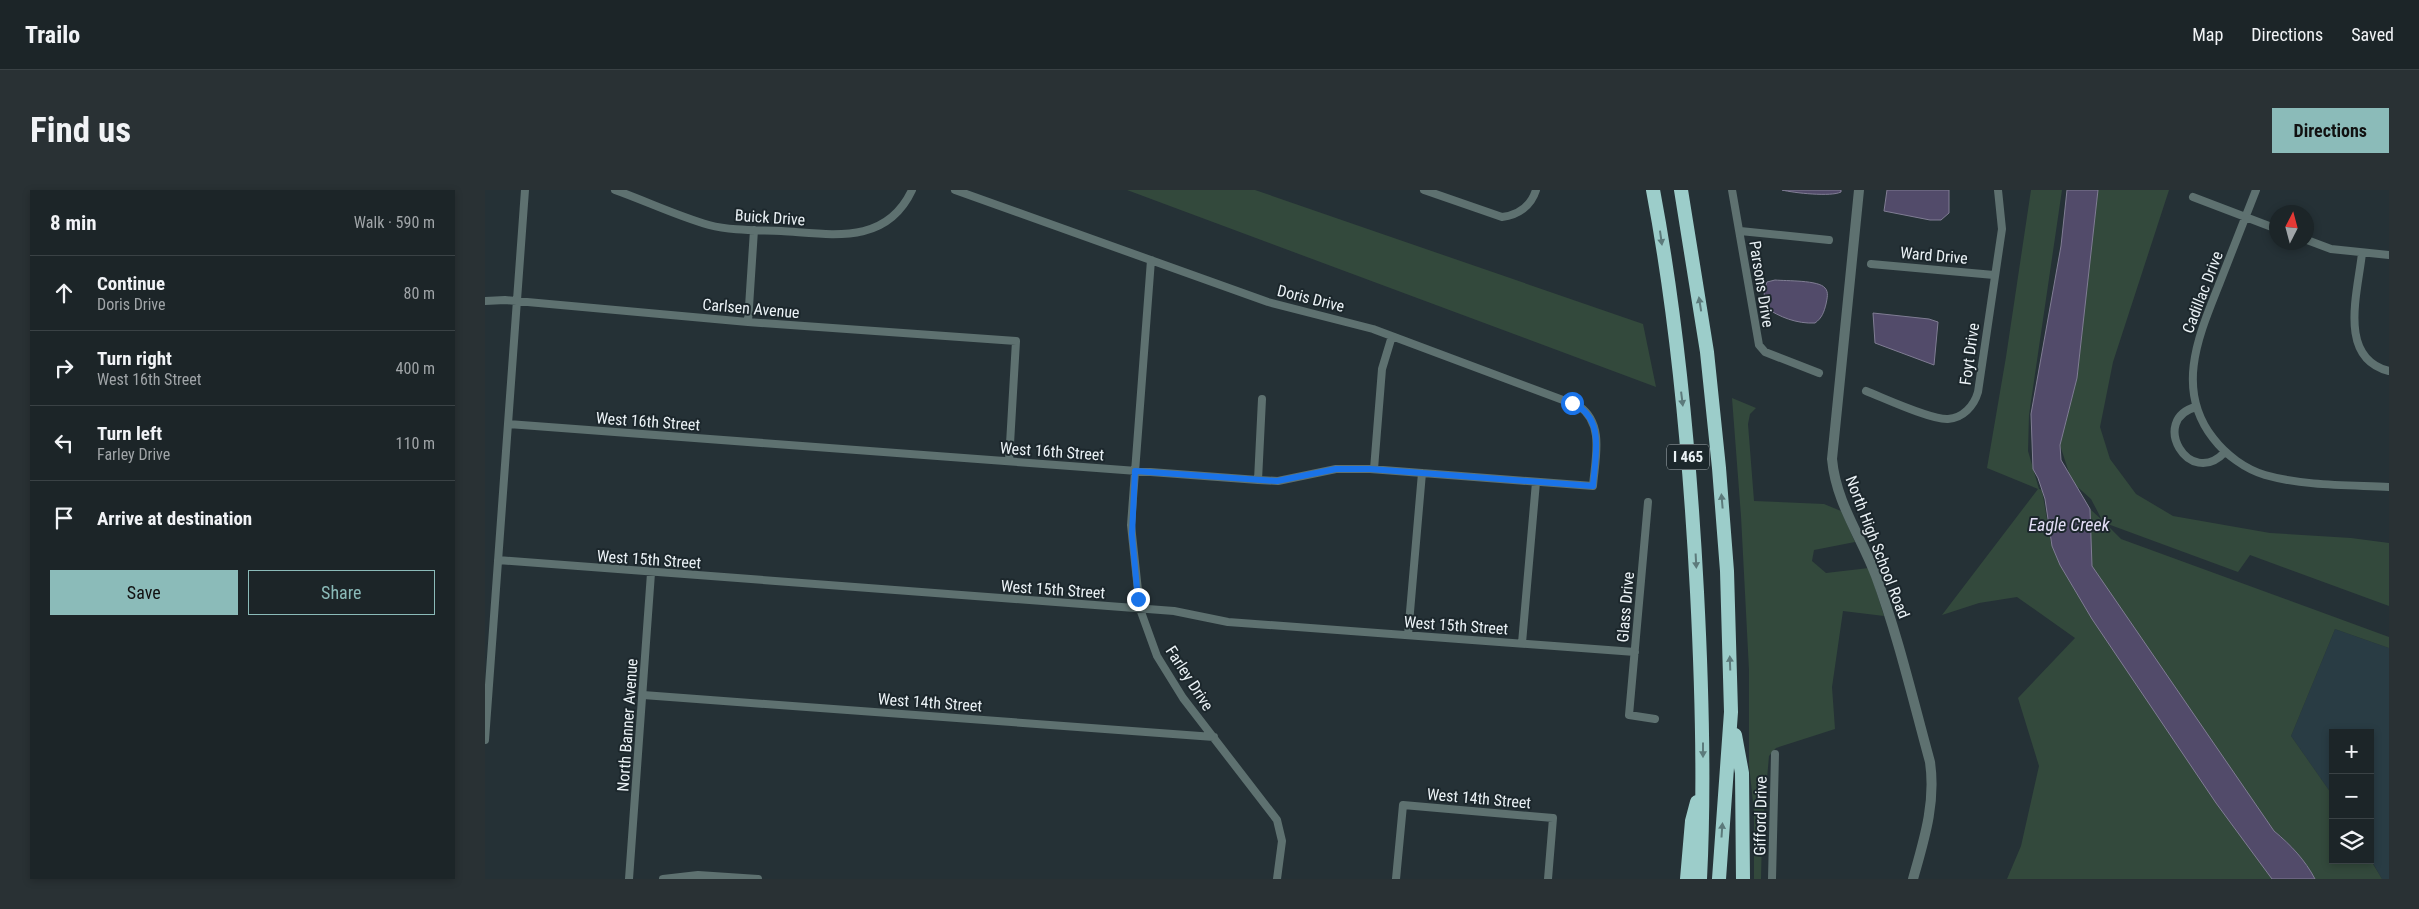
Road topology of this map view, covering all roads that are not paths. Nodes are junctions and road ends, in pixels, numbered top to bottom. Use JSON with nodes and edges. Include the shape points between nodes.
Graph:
{"nodes":[{"id":1,"x":525,"y":190,"type":"edge"},
{"id":2,"x":615,"y":190,"type":"edge"},
{"id":3,"x":912,"y":190,"type":"edge"},
{"id":4,"x":955,"y":190,"type":"edge"},
{"id":5,"x":1424,"y":190,"type":"edge"},
{"id":6,"x":1536,"y":190,"type":"edge"},
{"id":7,"x":1653,"y":190,"type":"edge"},
{"id":8,"x":1681,"y":190,"type":"edge"},
{"id":9,"x":1732,"y":190,"type":"edge"},
{"id":10,"x":1859,"y":190,"type":"edge"},
{"id":11,"x":1998,"y":190,"type":"edge"},
{"id":12,"x":2256,"y":190,"type":"edge"},
{"id":13,"x":2193,"y":196,"type":"dead end"},
{"id":14,"x":2245,"y":217,"type":"junction"},
{"id":15,"x":2269,"y":226,"type":"edge"},
{"id":16,"x":754,"y":230,"type":"junction"},
{"id":17,"x":1740,"y":231,"type":"junction"},
{"id":18,"x":1829,"y":240,"type":"dead end"},
{"id":19,"x":2314,"y":243,"type":"edge"},
{"id":20,"x":2362,"y":253,"type":"junction"},
{"id":21,"x":2389,"y":255,"type":"edge"},
{"id":22,"x":1151,"y":260,"type":"junction"},
{"id":23,"x":1871,"y":264,"type":"dead end"},
{"id":24,"x":1994,"y":275,"type":"junction"},
{"id":25,"x":485,"y":301,"type":"edge"},
{"id":26,"x":516,"y":302,"type":"junction"},
{"id":27,"x":748,"y":322,"type":"junction"},
{"id":28,"x":1392,"y":336,"type":"junction"},
{"id":29,"x":2389,"y":371,"type":"edge"},
{"id":30,"x":1819,"y":373,"type":"dead end"},
{"id":31,"x":1866,"y":391,"type":"dead end"},
{"id":32,"x":1262,"y":399,"type":"dead end"},
{"id":33,"x":2196,"y":407,"type":"junction"},
{"id":34,"x":508,"y":424,"type":"junction"},
{"id":35,"x":2225,"y":452,"type":"junction"},
{"id":36,"x":1009,"y":462,"type":"junction"},
{"id":37,"x":1374,"y":469,"type":"junction"},
{"id":38,"x":1135,"y":471,"type":"junction"},
{"id":39,"x":1422,"y":473,"type":"junction"},
{"id":40,"x":1258,"y":480,"type":"junction"},
{"id":41,"x":1536,"y":482,"type":"junction"},
{"id":42,"x":1593,"y":486,"type":"joint"},
{"id":43,"x":2389,"y":487,"type":"edge"},
{"id":44,"x":1649,"y":502,"type":"dead end"},
{"id":45,"x":498,"y":560,"type":"junction"},
{"id":46,"x":651,"y":573,"type":"junction"},
{"id":47,"x":1140,"y":609,"type":"junction"},
{"id":48,"x":1408,"y":635,"type":"junction"},
{"id":49,"x":1522,"y":643,"type":"junction"},
{"id":50,"x":1635,"y":652,"type":"junction"},
{"id":51,"x":643,"y":695,"type":"junction"},
{"id":52,"x":1731,"y":712,"type":"junction"},
{"id":53,"x":1655,"y":719,"type":"dead end"},
{"id":54,"x":1214,"y":737,"type":"junction"},
{"id":55,"x":485,"y":740,"type":"edge"},
{"id":56,"x":1775,"y":754,"type":"dead end"},
{"id":57,"x":1703,"y":774,"type":"junction"},
{"id":58,"x":629,"y":879,"type":"edge"},
{"id":59,"x":663,"y":879,"type":"edge"},
{"id":60,"x":748,"y":879,"type":"edge"},
{"id":61,"x":757,"y":879,"type":"edge"},
{"id":62,"x":1277,"y":879,"type":"edge"},
{"id":63,"x":1396,"y":879,"type":"edge"},
{"id":64,"x":1549,"y":879,"type":"edge"},
{"id":65,"x":1687,"y":879,"type":"edge"},
{"id":66,"x":1700,"y":879,"type":"edge"},
{"id":67,"x":1719,"y":879,"type":"edge"},
{"id":68,"x":1743,"y":879,"type":"edge"},
{"id":69,"x":1773,"y":879,"type":"edge"},
{"id":70,"x":1913,"y":879,"type":"edge"}],
"edges":[{"from":1,"to":26,"type":"street"},
{"from":2,"to":16,"type":"street","name":"Buick Drive","via":[[706,224]]},
{"from":3,"to":16,"type":"street","name":"Buick Drive","via":[[891,218],[866,231],[842,235]]},
{"from":4,"to":22,"type":"street","name":"Doris Drive"},
{"from":5,"to":6,"type":"street","via":[[1492,215],[1507,216],[1524,209]]},
{"from":7,"to":57,"type":"highway","number":"I 465","one_way":true,"via":[[1690,478],[1703,714]]},
{"from":52,"to":8,"type":"highway","number":"I 465","one_way":true,"via":[[1727,571],[1719,468],[1706,343]]},
{"from":9,"to":17,"type":"street","name":"Parsons Drive"},
{"from":10,"to":70,"type":"street","name":"North High School Road","via":[[1832,459],[1840,498],[1882,593],[1930,762],[1931,808]]},
{"from":11,"to":24,"type":"street","name":"Foyt Drive","via":[[2002,224]]},
{"from":12,"to":14,"type":"street","name":"Cadillac Drive"},
{"from":13,"to":14,"type":"street"},
{"from":14,"to":15,"type":"street"},
{"from":14,"to":33,"type":"street","name":"Cadillac Drive","via":[[2196,344],[2192,379]]},
{"from":16,"to":27,"type":"street"},
{"from":17,"to":18,"type":"street"},
{"from":17,"to":30,"type":"street","name":"Parsons Drive","via":[[1759,345],[1765,352]]},
{"from":19,"to":20,"type":"street","via":[[2331,249]]},
{"from":20,"to":21,"type":"street"},
{"from":20,"to":29,"type":"street","via":[[2355,340],[2368,360]]},
{"from":22,"to":28,"type":"street","name":"Doris Drive","via":[[1268,302],[1333,317]]},
{"from":22,"to":38,"type":"street","name":"Farley Drive"},
{"from":23,"to":24,"type":"street","name":"Ward Drive"},
{"from":24,"to":31,"type":"street","name":"Foyt Drive","via":[[1978,392],[1967,410],[1954,418],[1940,418]]},
{"from":25,"to":26,"type":"street","name":"Carlsen Avenue"},
{"from":26,"to":27,"type":"street","name":"Carlsen Avenue"},
{"from":26,"to":34,"type":"street"},
{"from":27,"to":36,"type":"street","name":"Carlsen Avenue","via":[[1016,341]]},
{"from":28,"to":37,"type":"street","via":[[1382,369]]},
{"from":28,"to":42,"type":"street","name":"Doris Drive","via":[[1582,408],[1596,432]]},
{"from":32,"to":40,"type":"street"},
{"from":33,"to":35,"type":"street","name":"Cadillac Drive","via":[[2211,436]]},
{"from":33,"to":35,"type":"street","via":[[2183,414],[2176,425],[2179,449],[2190,459],[2203,463],[2217,459]]},
{"from":34,"to":36,"type":"street","name":"West 16th Street"},
{"from":34,"to":45,"type":"street"},
{"from":35,"to":43,"type":"street","name":"Cadillac Drive","via":[[2252,470],[2278,478]]},
{"from":36,"to":38,"type":"street","name":"West 16th Street"},
{"from":37,"to":39,"type":"street","name":"West 16th Street"},
{"from":37,"to":40,"type":"street","name":"West 16th Street","via":[[1336,469],[1277,481]]},
{"from":38,"to":40,"type":"street","name":"West 16th Street"},
{"from":38,"to":47,"type":"street","name":"Farley Drive","via":[[1132,535]]},
{"from":39,"to":41,"type":"street","name":"West 16th Street"},
{"from":39,"to":48,"type":"street"},
{"from":41,"to":42,"type":"street","name":"West 16th Street"},
{"from":41,"to":49,"type":"street"},
{"from":44,"to":50,"type":"street","name":"Glass Drive"},
{"from":45,"to":46,"type":"street","name":"West 15th Street"},
{"from":45,"to":55,"type":"street"},
{"from":46,"to":47,"type":"street","name":"West 15th Street"},
{"from":46,"to":51,"type":"street","name":"North Banner Avenue"},
{"from":47,"to":48,"type":"street","name":"West 15th Street","via":[[1174,611],[1228,622]]},
{"from":47,"to":54,"type":"street","name":"Farley Drive","via":[[1160,662]]},
{"from":48,"to":49,"type":"street","name":"West 15th Street"},
{"from":49,"to":50,"type":"street","name":"West 15th Street"},
{"from":50,"to":53,"type":"street","name":"Glass Drive","via":[[1629,715]]},
{"from":51,"to":54,"type":"street","name":"West 14th Street"},
{"from":51,"to":58,"type":"street","name":"North Banner Avenue"},
{"from":67,"to":52,"type":"highway","number":"I 465","one_way":true},
{"from":52,"to":68,"type":"highway","via":[[1742,773]]},
{"from":54,"to":62,"type":"street","name":"Farley Drive","via":[[1277,820],[1282,838]]},
{"from":56,"to":69,"type":"street","name":"Gifford Drive"},
{"from":57,"to":65,"type":"highway","via":[[1692,821]]},
{"from":57,"to":66,"type":"highway","number":"I 465"},
{"from":59,"to":60,"type":"street","via":[[698,875]]},
{"from":60,"to":61,"type":"street"},
{"from":63,"to":64,"type":"street","name":"West 14th Street","via":[[1403,805],[1553,818]]}]}
